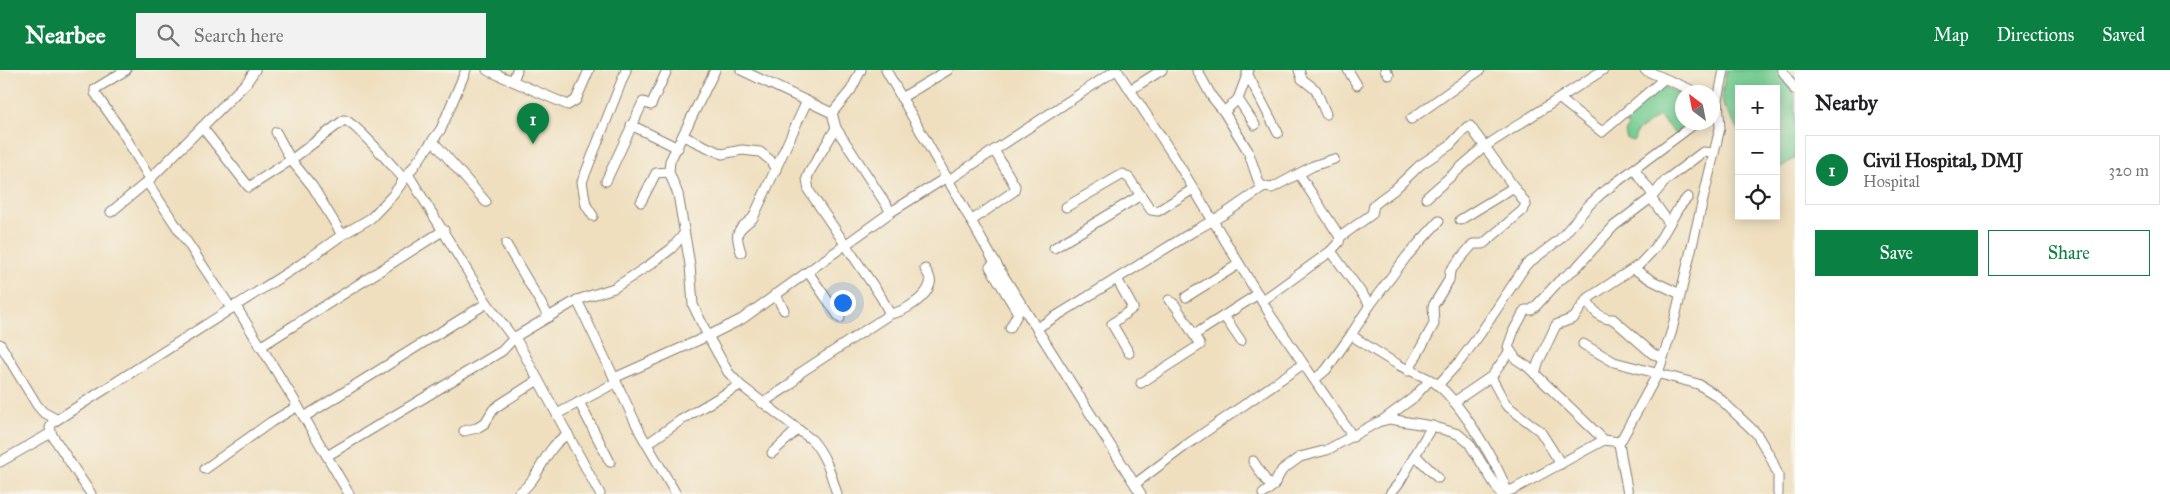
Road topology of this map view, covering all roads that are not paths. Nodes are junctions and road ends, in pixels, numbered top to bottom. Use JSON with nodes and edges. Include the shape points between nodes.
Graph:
{"nodes":[{"id":1,"x":126,"y":70,"type":"edge"},
{"id":2,"x":255,"y":70,"type":"edge"},
{"id":3,"x":466,"y":70,"type":"edge"},
{"id":4,"x":487,"y":70,"type":"edge"},
{"id":5,"x":517,"y":70,"type":"edge"},
{"id":6,"x":590,"y":70,"type":"edge"},
{"id":7,"x":626,"y":70,"type":"edge"},
{"id":8,"x":667,"y":70,"type":"edge"},
{"id":9,"x":715,"y":70,"type":"edge"},
{"id":10,"x":741,"y":70,"type":"edge"},
{"id":11,"x":861,"y":70,"type":"edge"},
{"id":12,"x":886,"y":70,"type":"edge"},
{"id":13,"x":948,"y":70,"type":"edge"},
{"id":14,"x":1116,"y":70,"type":"edge"},
{"id":15,"x":1162,"y":70,"type":"edge"},
{"id":16,"x":1197,"y":70,"type":"edge"},
{"id":17,"x":1299,"y":70,"type":"edge"},
{"id":18,"x":1348,"y":70,"type":"edge"},
{"id":19,"x":1480,"y":70,"type":"edge"},
{"id":20,"x":1603,"y":70,"type":"edge"},
{"id":21,"x":1645,"y":70,"type":"edge"},
{"id":22,"x":1724,"y":70,"type":"edge"},
{"id":23,"x":1782,"y":70,"type":"edge"},
{"id":24,"x":1248,"y":71,"type":"edge"},
{"id":25,"x":1664,"y":79,"type":"junction"},
{"id":26,"x":513,"y":81,"type":"junction"},
{"id":27,"x":1357,"y":85,"type":"dead end"},
{"id":28,"x":1679,"y":85,"type":"edge"},
{"id":29,"x":1720,"y":85,"type":"edge"},
{"id":30,"x":1130,"y":90,"type":"junction"},
{"id":31,"x":1795,"y":90,"type":"edge"},
{"id":32,"x":901,"y":98,"type":"junction"},
{"id":33,"x":1238,"y":99,"type":"junction"},
{"id":34,"x":1560,"y":99,"type":"junction"},
{"id":35,"x":807,"y":101,"type":"junction"},
{"id":36,"x":1224,"y":112,"type":"junction"},
{"id":37,"x":832,"y":113,"type":"junction"},
{"id":38,"x":1326,"y":114,"type":"dead end"},
{"id":39,"x":1411,"y":119,"type":"dead end"},
{"id":40,"x":631,"y":125,"type":"junction"},
{"id":41,"x":1255,"y":125,"type":"dead end"},
{"id":42,"x":202,"y":127,"type":"junction"},
{"id":43,"x":836,"y":128,"type":"junction"},
{"id":44,"x":1687,"y":130,"type":"edge"},
{"id":45,"x":1719,"y":130,"type":"edge"},
{"id":46,"x":276,"y":132,"type":"dead end"},
{"id":47,"x":1278,"y":132,"type":"dead end"},
{"id":48,"x":684,"y":136,"type":"junction"},
{"id":49,"x":433,"y":141,"type":"junction"},
{"id":50,"x":1484,"y":147,"type":"junction"},
{"id":51,"x":678,"y":148,"type":"junction"},
{"id":52,"x":994,"y":150,"type":"junction"},
{"id":53,"x":1713,"y":152,"type":"junction"},
{"id":54,"x":1334,"y":159,"type":"dead end"},
{"id":55,"x":291,"y":160,"type":"junction"},
{"id":56,"x":1634,"y":169,"type":"junction"},
{"id":57,"x":776,"y":170,"type":"junction"},
{"id":58,"x":669,"y":172,"type":"junction"},
{"id":59,"x":1299,"y":174,"type":"junction"},
{"id":60,"x":406,"y":177,"type":"junction"},
{"id":61,"x":948,"y":179,"type":"junction"},
{"id":62,"x":148,"y":180,"type":"junction"},
{"id":63,"x":606,"y":181,"type":"dead end"},
{"id":64,"x":1264,"y":187,"type":"junction"},
{"id":65,"x":1514,"y":187,"type":"junction"},
{"id":66,"x":1194,"y":189,"type":"junction"},
{"id":67,"x":1141,"y":195,"type":"junction"},
{"id":68,"x":1652,"y":196,"type":"junction"},
{"id":69,"x":1688,"y":197,"type":"dead end"},
{"id":70,"x":1426,"y":198,"type":"dead end"},
{"id":71,"x":486,"y":202,"type":"dead end"},
{"id":72,"x":642,"y":202,"type":"dead end"},
{"id":73,"x":1066,"y":207,"type":"dead end"},
{"id":74,"x":111,"y":212,"type":"dead end"},
{"id":75,"x":891,"y":212,"type":"junction"},
{"id":76,"x":593,"y":216,"type":"dead end"},
{"id":77,"x":1212,"y":220,"type":"junction"},
{"id":78,"x":1460,"y":220,"type":"dead end"},
{"id":79,"x":971,"y":221,"type":"junction"},
{"id":80,"x":1440,"y":221,"type":"dead end"},
{"id":81,"x":1669,"y":223,"type":"junction"},
{"id":82,"x":444,"y":230,"type":"junction"},
{"id":83,"x":684,"y":234,"type":"junction"},
{"id":84,"x":342,"y":235,"type":"junction"},
{"id":85,"x":1340,"y":238,"type":"junction"},
{"id":86,"x":506,"y":244,"type":"dead end"},
{"id":87,"x":845,"y":245,"type":"junction"},
{"id":88,"x":1054,"y":248,"type":"dead end"},
{"id":89,"x":1331,"y":251,"type":"junction"},
{"id":90,"x":741,"y":252,"type":"dead end"},
{"id":91,"x":996,"y":263,"type":"junction"},
{"id":92,"x":1239,"y":264,"type":"junction"},
{"id":93,"x":925,"y":269,"type":"dead end"},
{"id":94,"x":1634,"y":269,"type":"junction"},
{"id":95,"x":808,"y":272,"type":"junction"},
{"id":96,"x":1116,"y":279,"type":"junction"},
{"id":97,"x":775,"y":294,"type":"junction"},
{"id":98,"x":1680,"y":294,"type":"junction"},
{"id":99,"x":1186,"y":297,"type":"dead end"},
{"id":100,"x":1260,"y":298,"type":"junction"},
{"id":101,"x":1587,"y":299,"type":"junction"},
{"id":102,"x":577,"y":300,"type":"junction"},
{"id":103,"x":1169,"y":300,"type":"dead end"},
{"id":104,"x":487,"y":303,"type":"junction"},
{"id":105,"x":1370,"y":305,"type":"junction"},
{"id":106,"x":233,"y":307,"type":"junction"},
{"id":107,"x":784,"y":310,"type":"dead end"},
{"id":108,"x":890,"y":314,"type":"junction"},
{"id":109,"x":1224,"y":316,"type":"junction"},
{"id":110,"x":549,"y":317,"type":"junction"},
{"id":111,"x":840,"y":318,"type":"dead end"},
{"id":112,"x":1010,"y":328,"type":"dead end"},
{"id":113,"x":1037,"y":328,"type":"junction"},
{"id":114,"x":1194,"y":335,"type":"junction"},
{"id":115,"x":1351,"y":335,"type":"junction"},
{"id":116,"x":708,"y":336,"type":"junction"},
{"id":117,"x":515,"y":337,"type":"junction"},
{"id":118,"x":1241,"y":341,"type":"dead end"},
{"id":119,"x":0,"y":344,"type":"edge"},
{"id":120,"x":1583,"y":344,"type":"dead end"},
{"id":121,"x":260,"y":347,"type":"junction"},
{"id":122,"x":1510,"y":350,"type":"junction"},
{"id":123,"x":1129,"y":353,"type":"dead end"},
{"id":124,"x":1663,"y":357,"type":"junction"},
{"id":125,"x":1303,"y":364,"type":"junction"},
{"id":126,"x":1408,"y":371,"type":"junction"},
{"id":127,"x":1658,"y":373,"type":"junction"},
{"id":128,"x":1535,"y":374,"type":"junction"},
{"id":129,"x":1490,"y":377,"type":"junction"},
{"id":130,"x":1315,"y":379,"type":"junction"},
{"id":131,"x":538,"y":380,"type":"junction"},
{"id":132,"x":614,"y":380,"type":"junction"},
{"id":133,"x":1434,"y":382,"type":"junction"},
{"id":134,"x":1141,"y":383,"type":"dead end"},
{"id":135,"x":740,"y":385,"type":"junction"},
{"id":136,"x":579,"y":402,"type":"junction"},
{"id":137,"x":1454,"y":402,"type":"junction"},
{"id":138,"x":762,"y":403,"type":"junction"},
{"id":139,"x":298,"y":406,"type":"junction"},
{"id":140,"x":557,"y":414,"type":"junction"},
{"id":141,"x":304,"y":417,"type":"junction"},
{"id":142,"x":56,"y":419,"type":"junction"},
{"id":143,"x":1382,"y":420,"type":"junction"},
{"id":144,"x":1432,"y":426,"type":"junction"},
{"id":145,"x":798,"y":429,"type":"junction"},
{"id":146,"x":464,"y":431,"type":"dead end"},
{"id":147,"x":51,"y":433,"type":"junction"},
{"id":148,"x":568,"y":434,"type":"junction"},
{"id":149,"x":1353,"y":437,"type":"junction"},
{"id":150,"x":1604,"y":440,"type":"junction"},
{"id":151,"x":1619,"y":442,"type":"junction"},
{"id":152,"x":647,"y":444,"type":"junction"},
{"id":153,"x":772,"y":453,"type":"dead end"},
{"id":154,"x":1415,"y":455,"type":"junction"},
{"id":155,"x":327,"y":456,"type":"junction"},
{"id":156,"x":1254,"y":461,"type":"dead end"},
{"id":157,"x":0,"y":462,"type":"edge"},
{"id":158,"x":610,"y":462,"type":"dead end"},
{"id":159,"x":1561,"y":464,"type":"junction"},
{"id":160,"x":205,"y":469,"type":"dead end"},
{"id":161,"x":1438,"y":478,"type":"dead end"},
{"id":162,"x":1135,"y":484,"type":"junction"},
{"id":163,"x":1273,"y":486,"type":"junction"},
{"id":164,"x":1503,"y":493,"type":"edge"},
{"id":165,"x":1626,"y":493,"type":"edge"},
{"id":166,"x":91,"y":494,"type":"edge"},
{"id":167,"x":349,"y":494,"type":"edge"},
{"id":168,"x":518,"y":494,"type":"edge"},
{"id":169,"x":600,"y":494,"type":"edge"},
{"id":170,"x":676,"y":494,"type":"edge"},
{"id":171,"x":837,"y":494,"type":"edge"},
{"id":172,"x":1142,"y":494,"type":"edge"},
{"id":173,"x":1263,"y":494,"type":"edge"},
{"id":174,"x":1390,"y":494,"type":"edge"},
{"id":175,"x":1778,"y":494,"type":"edge"}],
"edges":[{"from":1,"to":62,"type":"street","via":[[95,89],[95,93],[123,133]]},
{"from":2,"to":42,"type":"street","via":[[248,82]]},
{"from":3,"to":49,"type":"street"},
{"from":4,"to":26,"type":"street"},
{"from":5,"to":26,"type":"street"},
{"from":6,"to":26,"type":"street","via":[[576,100],[568,105]]},
{"from":7,"to":76,"type":"street","via":[[582,182],[586,205]]},
{"from":8,"to":40,"type":"street","via":[[651,105],[643,102]]},
{"from":9,"to":48,"type":"street"},
{"from":10,"to":35,"type":"street"},
{"from":11,"to":37,"type":"street","via":[[851,90]]},
{"from":12,"to":32,"type":"street"},
{"from":13,"to":32,"type":"street"},
{"from":14,"to":30,"type":"street"},
{"from":14,"to":52,"type":"street"},
{"from":15,"to":30,"type":"street"},
{"from":16,"to":36,"type":"street"},
{"from":17,"to":38,"type":"street","via":[[1302,79],[1316,90]]},
{"from":18,"to":27,"type":"street"},
{"from":19,"to":39,"type":"street"},
{"from":20,"to":34,"type":"street"},
{"from":21,"to":25,"type":"street"},
{"from":22,"to":29,"type":"street"},
{"from":23,"to":31,"type":"street"},
{"from":24,"to":33,"type":"street"},
{"from":24,"to":47,"type":"street"},
{"from":25,"to":28,"type":"street"},
{"from":25,"to":34,"type":"street","via":[[1602,132]]},
{"from":30,"to":66,"type":"street"},
{"from":32,"to":61,"type":"street"},
{"from":33,"to":36,"type":"street"},
{"from":33,"to":41,"type":"street"},
{"from":34,"to":50,"type":"street"},
{"from":35,"to":37,"type":"street"},
{"from":35,"to":57,"type":"street"},
{"from":36,"to":64,"type":"street","via":[[1248,151],[1259,182]]},
{"from":37,"to":43,"type":"street"},
{"from":40,"to":51,"type":"street"},
{"from":40,"to":63,"type":"street"},
{"from":42,"to":55,"type":"street","via":[[249,187]]},
{"from":42,"to":62,"type":"street"},
{"from":43,"to":75,"type":"street"},
{"from":43,"to":87,"type":"street","via":[[807,178],[809,191]]},
{"from":44,"to":56,"type":"street"},
{"from":45,"to":53,"type":"street"},
{"from":46,"to":55,"type":"street"},
{"from":48,"to":51,"type":"street"},
{"from":48,"to":57,"type":"street","via":[[722,154],[742,150],[760,152]]},
{"from":49,"to":60,"type":"street"},
{"from":49,"to":71,"type":"street"},
{"from":50,"to":65,"type":"street"},
{"from":50,"to":70,"type":"street"},
{"from":50,"to":85,"type":"street","via":[[1468,127],[1374,205],[1372,214]]},
{"from":51,"to":58,"type":"street","via":[[670,161]]},
{"from":52,"to":61,"type":"street"},
{"from":52,"to":79,"type":"street","via":[[1015,186],[1014,191]]},
{"from":53,"to":68,"type":"street","via":[[1703,152],[1666,180]]},
{"from":53,"to":98,"type":"street"},
{"from":54,"to":59,"type":"street"},
{"from":55,"to":60,"type":"street","via":[[348,120]]},
{"from":55,"to":84,"type":"street","via":[[313,187]]},
{"from":56,"to":68,"type":"street"},
{"from":56,"to":133,"type":"street","via":[[1602,193],[1560,239],[1526,265],[1460,361]]},
{"from":57,"to":90,"type":"street","via":[[753,218],[738,232],[736,237]]},
{"from":58,"to":72,"type":"street","via":[[656,173]]},
{"from":58,"to":83,"type":"street","via":[[678,194]]},
{"from":59,"to":64,"type":"street","via":[[1272,188]]},
{"from":59,"to":85,"type":"street"},
{"from":60,"to":82,"type":"street"},
{"from":60,"to":84,"type":"street","via":[[371,218]]},
{"from":61,"to":75,"type":"street"},
{"from":61,"to":79,"type":"street"},
{"from":62,"to":74,"type":"street"},
{"from":62,"to":106,"type":"street"},
{"from":64,"to":77,"type":"street"},
{"from":65,"to":78,"type":"street"},
{"from":65,"to":126,"type":"street","via":[[1526,205],[1483,244],[1474,244],[1450,271],[1449,280],[1433,306],[1434,324]]},
{"from":66,"to":67,"type":"street","via":[[1158,211],[1151,210]]},
{"from":66,"to":77,"type":"street"},
{"from":67,"to":73,"type":"street","via":[[1123,174]]},
{"from":67,"to":88,"type":"street"},
{"from":68,"to":81,"type":"street"},
{"from":68,"to":122,"type":"street","via":[[1614,226],[1532,309],[1525,310],[1510,340]]},
{"from":69,"to":81,"type":"street"},
{"from":75,"to":87,"type":"street"},
{"from":77,"to":92,"type":"street"},
{"from":77,"to":96,"type":"street"},
{"from":79,"to":91,"type":"street"},
{"from":80,"to":105,"type":"street","via":[[1407,256]]},
{"from":81,"to":94,"type":"street","via":[[1655,248]]},
{"from":82,"to":104,"type":"street"},
{"from":82,"to":121,"type":"street"},
{"from":83,"to":102,"type":"street","via":[[648,266],[614,288]]},
{"from":83,"to":116,"type":"street","via":[[693,305]]},
{"from":84,"to":106,"type":"street"},
{"from":85,"to":89,"type":"street"},
{"from":86,"to":110,"type":"street"},
{"from":87,"to":95,"type":"street"},
{"from":87,"to":108,"type":"street"},
{"from":89,"to":100,"type":"street"},
{"from":89,"to":105,"type":"street"},
{"from":91,"to":112,"type":"street","via":[[990,267],[1018,313]]},
{"from":91,"to":113,"type":"street"},
{"from":92,"to":99,"type":"street"},
{"from":92,"to":100,"type":"street"},
{"from":93,"to":108,"type":"street","via":[[930,278],[926,291],[913,303]]},
{"from":94,"to":98,"type":"street"},
{"from":94,"to":101,"type":"street"},
{"from":95,"to":97,"type":"street"},
{"from":95,"to":111,"type":"street"},
{"from":96,"to":113,"type":"street"},
{"from":96,"to":123,"type":"street","via":[[1133,308],[1112,324]]},
{"from":97,"to":107,"type":"street"},
{"from":97,"to":116,"type":"street","via":[[742,319]]},
{"from":98,"to":124,"type":"street"},
{"from":100,"to":109,"type":"street"},
{"from":100,"to":125,"type":"street"},
{"from":101,"to":124,"type":"street","via":[[1601,317],[1613,319],[1654,354]]},
{"from":101,"to":128,"type":"street","via":[[1574,318],[1556,325]]},
{"from":102,"to":110,"type":"street"},
{"from":102,"to":132,"type":"street"},
{"from":103,"to":114,"type":"street"},
{"from":104,"to":117,"type":"street"},
{"from":104,"to":141,"type":"street"},
{"from":105,"to":115,"type":"street"},
{"from":106,"to":121,"type":"street"},
{"from":106,"to":142,"type":"street"},
{"from":108,"to":138,"type":"street","via":[[800,373]]},
{"from":109,"to":114,"type":"street"},
{"from":109,"to":118,"type":"street"},
{"from":110,"to":117,"type":"street"},
{"from":113,"to":162,"type":"street"},
{"from":114,"to":134,"type":"street","via":[[1200,345]]},
{"from":115,"to":126,"type":"street"},
{"from":115,"to":130,"type":"street","via":[[1326,370]]},
{"from":116,"to":132,"type":"street"},
{"from":116,"to":135,"type":"street","via":[[728,372]]},
{"from":117,"to":131,"type":"street"},
{"from":117,"to":155,"type":"street","via":[[502,351]]},
{"from":119,"to":142,"type":"street","via":[[37,406]]},
{"from":120,"to":127,"type":"street","via":[[1614,362]]},
{"from":121,"to":139,"type":"street"},
{"from":122,"to":128,"type":"street"},
{"from":122,"to":129,"type":"street"},
{"from":124,"to":127,"type":"street"},
{"from":125,"to":130,"type":"street"},
{"from":125,"to":162,"type":"street"},
{"from":126,"to":133,"type":"street"},
{"from":127,"to":151,"type":"street"},
{"from":127,"to":175,"type":"street","via":[[1698,384],[1739,415],[1756,433],[1771,458],[1778,475]]},
{"from":128,"to":150,"type":"street"},
{"from":129,"to":137,"type":"street"},
{"from":129,"to":159,"type":"street","via":[[1506,405],[1540,431]]},
{"from":130,"to":149,"type":"street"},
{"from":131,"to":140,"type":"street"},
{"from":131,"to":146,"type":"street","via":[[499,405],[478,428]]},
{"from":132,"to":136,"type":"street"},
{"from":132,"to":152,"type":"street"},
{"from":133,"to":137,"type":"street"},
{"from":133,"to":143,"type":"street"},
{"from":135,"to":138,"type":"street"},
{"from":135,"to":152,"type":"street"},
{"from":136,"to":140,"type":"street"},
{"from":136,"to":158,"type":"street"},
{"from":137,"to":164,"type":"street","via":[[1494,464]]},
{"from":138,"to":145,"type":"street"},
{"from":139,"to":141,"type":"street"},
{"from":139,"to":160,"type":"street"},
{"from":140,"to":148,"type":"street"},
{"from":141,"to":155,"type":"street"},
{"from":142,"to":147,"type":"street","via":[[50,428]]},
{"from":143,"to":144,"type":"street"},
{"from":143,"to":149,"type":"street"},
{"from":144,"to":154,"type":"street"},
{"from":144,"to":164,"type":"street","via":[[1464,438]]},
{"from":145,"to":153,"type":"street"},
{"from":145,"to":171,"type":"street","via":[[818,447],[828,464]]},
{"from":147,"to":157,"type":"street"},
{"from":147,"to":166,"type":"street"},
{"from":148,"to":168,"type":"street","via":[[547,453],[534,478]]},
{"from":148,"to":169,"type":"street"},
{"from":149,"to":163,"type":"street","via":[[1327,450],[1300,457],[1282,470]]},
{"from":150,"to":151,"type":"street"},
{"from":150,"to":159,"type":"street"},
{"from":151,"to":165,"type":"street"},
{"from":152,"to":170,"type":"street"},
{"from":154,"to":161,"type":"street"},
{"from":154,"to":174,"type":"street"},
{"from":155,"to":167,"type":"street"},
{"from":156,"to":163,"type":"street"},
{"from":159,"to":164,"type":"street"},
{"from":162,"to":172,"type":"street"},
{"from":163,"to":173,"type":"street"}]}
